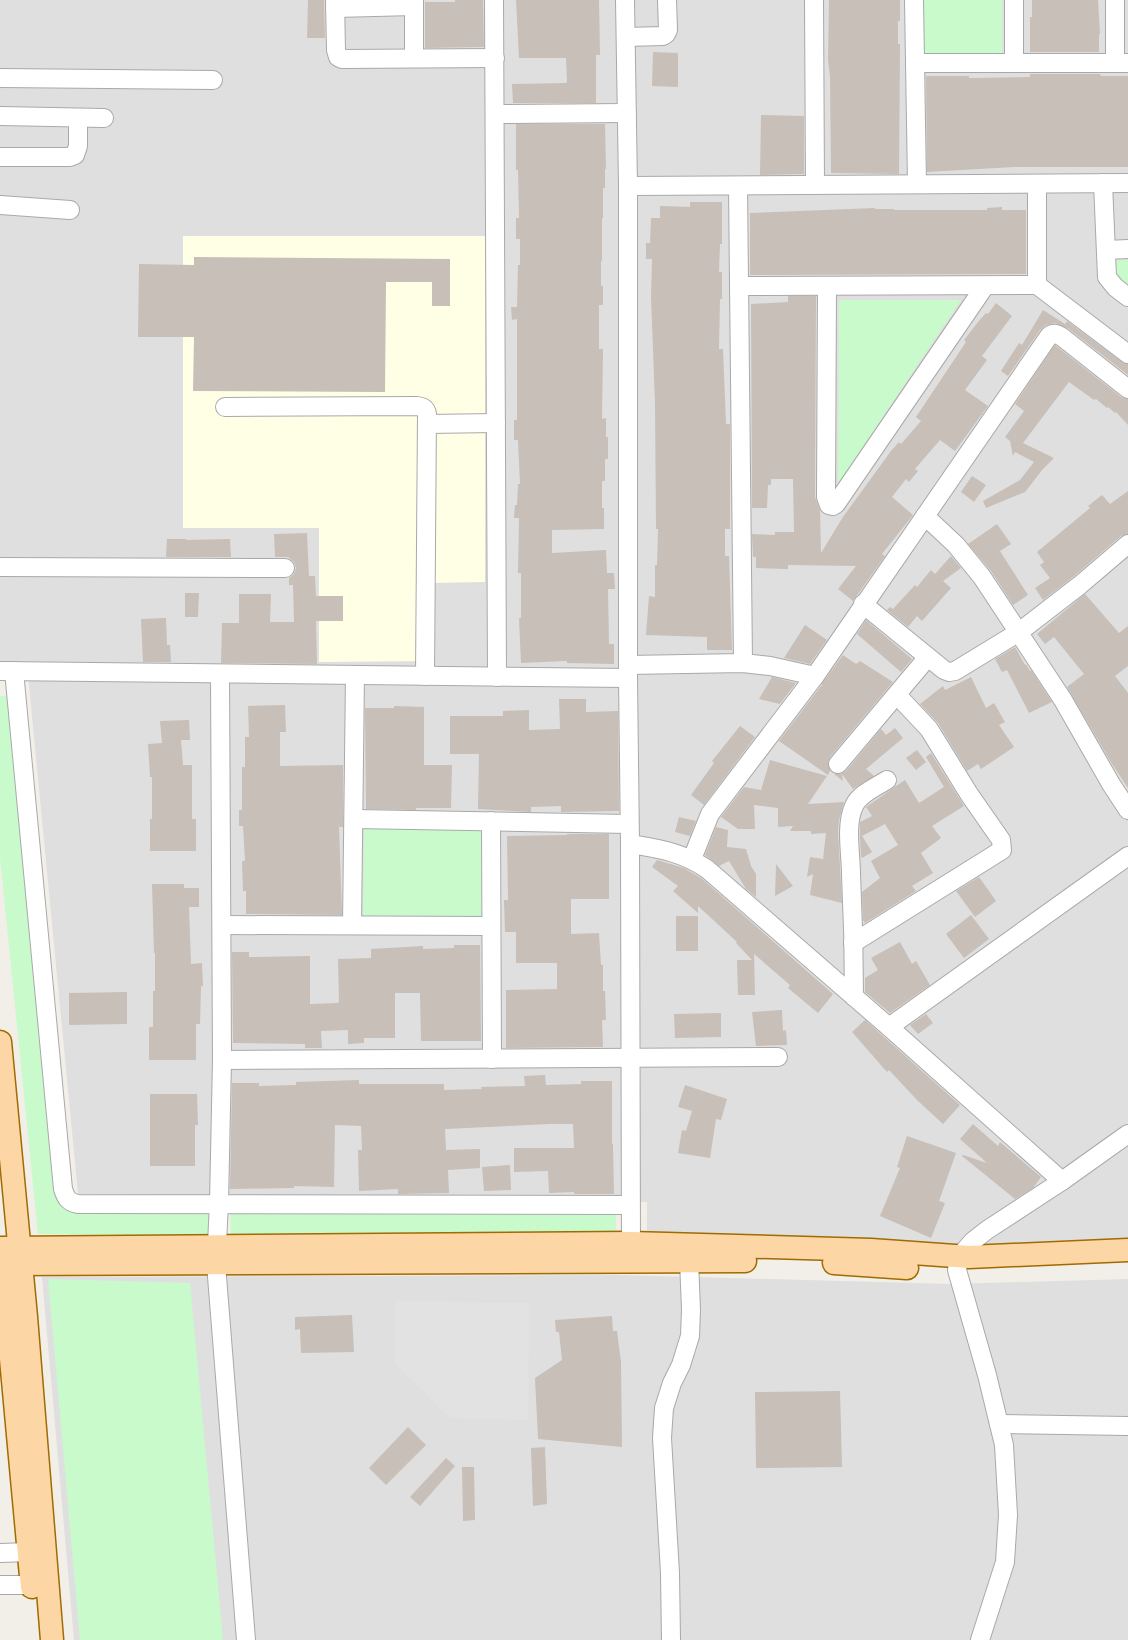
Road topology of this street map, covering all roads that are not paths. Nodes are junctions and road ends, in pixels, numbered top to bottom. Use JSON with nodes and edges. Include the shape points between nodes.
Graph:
{"nodes":[{"id":1,"x":494,"y":0,"type":"edge"},
{"id":2,"x":625,"y":0,"type":"edge"},
{"id":3,"x":667,"y":0,"type":"edge"},
{"id":4,"x":814,"y":0,"type":"edge"},
{"id":5,"x":914,"y":0,"type":"edge"},
{"id":6,"x":1014,"y":0,"type":"edge"},
{"id":7,"x":1115,"y":0,"type":"edge"},
{"id":8,"x":414,"y":3,"type":"edge"},
{"id":9,"x":335,"y":4,"type":"edge"},
{"id":10,"x":626,"y":37,"type":"junction"},
{"id":11,"x":414,"y":58,"type":"junction"},
{"id":12,"x":495,"y":58,"type":"junction"},
{"id":13,"x":915,"y":63,"type":"junction"},
{"id":14,"x":1014,"y":63,"type":"junction"},
{"id":15,"x":1121,"y":63,"type":"edge"},
{"id":16,"x":0,"y":78,"type":"edge"},
{"id":17,"x":213,"y":80,"type":"dead end"},
{"id":18,"x":627,"y":112,"type":"junction"},
{"id":19,"x":495,"y":114,"type":"junction"},
{"id":20,"x":0,"y":116,"type":"edge"},
{"id":21,"x":78,"y":118,"type":"junction"},
{"id":22,"x":104,"y":118,"type":"dead end"},
{"id":23,"x":0,"y":157,"type":"edge"},
{"id":24,"x":1103,"y":183,"type":"junction"},
{"id":25,"x":1128,"y":183,"type":"edge"},
{"id":26,"x":917,"y":184,"type":"junction"},
{"id":27,"x":1037,"y":184,"type":"junction"},
{"id":28,"x":816,"y":185,"type":"junction"},
{"id":29,"x":628,"y":186,"type":"junction"},
{"id":30,"x":738,"y":186,"type":"junction"},
{"id":31,"x":0,"y":206,"type":"edge"},
{"id":32,"x":70,"y":210,"type":"dead end"},
{"id":33,"x":1128,"y":249,"type":"edge"},
{"id":34,"x":1106,"y":250,"type":"junction"},
{"id":35,"x":1037,"y":285,"type":"junction"},
{"id":36,"x":739,"y":286,"type":"junction"},
{"id":37,"x":827,"y":286,"type":"junction"},
{"id":38,"x":985,"y":286,"type":"junction"},
{"id":39,"x":1128,"y":297,"type":"edge"},
{"id":40,"x":1128,"y":354,"type":"edge"},
{"id":41,"x":1128,"y":390,"type":"edge"},
{"id":42,"x":225,"y":408,"type":"dead end"},
{"id":43,"x":496,"y":423,"type":"junction"},
{"id":44,"x":427,"y":424,"type":"junction"},
{"id":45,"x":925,"y":516,"type":"junction"},
{"id":46,"x":1128,"y":544,"type":"edge"},
{"id":47,"x":0,"y":567,"type":"edge"},
{"id":48,"x":285,"y":568,"type":"dead end"},
{"id":49,"x":863,"y":604,"type":"junction"},
{"id":50,"x":1019,"y":632,"type":"junction"},
{"id":51,"x":928,"y":657,"type":"junction"},
{"id":52,"x":743,"y":663,"type":"junction"},
{"id":53,"x":7,"y":671,"type":"edge"},
{"id":54,"x":628,"y":672,"type":"junction"},
{"id":55,"x":220,"y":674,"type":"junction"},
{"id":56,"x":356,"y":675,"type":"junction"},
{"id":57,"x":425,"y":676,"type":"junction"},
{"id":58,"x":815,"y":676,"type":"junction"},
{"id":59,"x":496,"y":677,"type":"junction"},
{"id":60,"x":897,"y":695,"type":"junction"},
{"id":61,"x":838,"y":764,"type":"dead end"},
{"id":62,"x":887,"y":780,"type":"dead end"},
{"id":63,"x":1128,"y":810,"type":"edge"},
{"id":64,"x":354,"y":819,"type":"junction"},
{"id":65,"x":491,"y":821,"type":"junction"},
{"id":66,"x":629,"y":824,"type":"junction"},
{"id":67,"x":630,"y":844,"type":"junction"},
{"id":68,"x":1128,"y":856,"type":"edge"},
{"id":69,"x":692,"y":859,"type":"junction"},
{"id":70,"x":222,"y":925,"type":"junction"},
{"id":71,"x":352,"y":925,"type":"junction"},
{"id":72,"x":491,"y":926,"type":"junction"},
{"id":73,"x":853,"y":943,"type":"junction"},
{"id":74,"x":854,"y":997,"type":"junction"},
{"id":75,"x":889,"y":1027,"type":"junction"},
{"id":76,"x":0,"y":1042,"type":"edge"},
{"id":77,"x":778,"y":1057,"type":"dead end"},
{"id":78,"x":492,"y":1059,"type":"junction"},
{"id":79,"x":630,"y":1059,"type":"junction"},
{"id":80,"x":222,"y":1060,"type":"junction"},
{"id":81,"x":1128,"y":1134,"type":"edge"},
{"id":82,"x":1062,"y":1181,"type":"junction"},
{"id":83,"x":220,"y":1203,"type":"junction"},
{"id":84,"x":630,"y":1205,"type":"junction"},
{"id":85,"x":1128,"y":1250,"type":"edge"},
{"id":86,"x":631,"y":1252,"type":"junction"},
{"id":87,"x":217,"y":1255,"type":"junction"},
{"id":88,"x":7,"y":1259,"type":"edge"},
{"id":89,"x":689,"y":1260,"type":"junction"},
{"id":90,"x":958,"y":1263,"type":"junction"},
{"id":91,"x":1128,"y":1263,"type":"edge"},
{"id":92,"x":999,"y":1424,"type":"junction"},
{"id":93,"x":1128,"y":1426,"type":"edge"},
{"id":94,"x":29,"y":1552,"type":"junction"},
{"id":95,"x":0,"y":1553,"type":"edge"},
{"id":96,"x":0,"y":1585,"type":"edge"},
{"id":97,"x":32,"y":1585,"type":"junction"},
{"id":98,"x":37,"y":1640,"type":"edge"},
{"id":99,"x":52,"y":1640,"type":"edge"},
{"id":100,"x":246,"y":1640,"type":"edge"},
{"id":101,"x":671,"y":1640,"type":"edge"},
{"id":102,"x":980,"y":1640,"type":"edge"}],
"edges":[{"from":1,"to":12,"type":"street"},
{"from":2,"to":10,"type":"street"},
{"from":3,"to":10,"type":"street","via":[[666,34]]},
{"from":4,"to":28,"type":"street"},
{"from":5,"to":13,"type":"street"},
{"from":6,"to":14,"type":"street"},
{"from":7,"to":15,"type":"street"},
{"from":8,"to":9,"type":"street"},
{"from":8,"to":11,"type":"street"},
{"from":9,"to":11,"type":"street","via":[[338,57]]},
{"from":10,"to":18,"type":"street"},
{"from":11,"to":12,"type":"street"},
{"from":12,"to":19,"type":"street"},
{"from":13,"to":14,"type":"street"},
{"from":13,"to":26,"type":"street"},
{"from":14,"to":15,"type":"street"},
{"from":16,"to":17,"type":"street"},
{"from":18,"to":19,"type":"street"},
{"from":18,"to":29,"type":"street"},
{"from":19,"to":43,"type":"street"},
{"from":20,"to":21,"type":"street"},
{"from":21,"to":22,"type":"street"},
{"from":21,"to":23,"type":"street","via":[[75,155]]},
{"from":24,"to":25,"type":"street"},
{"from":24,"to":27,"type":"street"},
{"from":24,"to":34,"type":"street"},
{"from":26,"to":27,"type":"street"},
{"from":26,"to":28,"type":"street"},
{"from":27,"to":35,"type":"street"},
{"from":28,"to":30,"type":"street"},
{"from":29,"to":30,"type":"street"},
{"from":29,"to":54,"type":"street"},
{"from":30,"to":36,"type":"street"},
{"from":31,"to":32,"type":"street"},
{"from":33,"to":34,"type":"street"},
{"from":34,"to":39,"type":"street","via":[[1107,278]]},
{"from":35,"to":38,"type":"street"},
{"from":35,"to":40,"type":"street"},
{"from":36,"to":37,"type":"street"},
{"from":36,"to":52,"type":"street"},
{"from":37,"to":38,"type":"street"},
{"from":37,"to":38,"type":"street","via":[[826,497],[829,505],[833,506]]},
{"from":41,"to":45,"type":"street","via":[[1062,337],[1052,334]]},
{"from":42,"to":44,"type":"street","via":[[417,406],[426,409]]},
{"from":43,"to":44,"type":"street"},
{"from":43,"to":59,"type":"street"},
{"from":44,"to":57,"type":"street"},
{"from":45,"to":49,"type":"street"},
{"from":45,"to":50,"type":"street","via":[[956,545],[982,577]]},
{"from":46,"to":50,"type":"street"},
{"from":47,"to":48,"type":"street"},
{"from":49,"to":51,"type":"street"},
{"from":49,"to":58,"type":"street"},
{"from":50,"to":51,"type":"street","via":[[955,671],[944,670]]},
{"from":50,"to":63,"type":"street"},
{"from":51,"to":60,"type":"street"},
{"from":52,"to":54,"type":"street"},
{"from":52,"to":58,"type":"street"},
{"from":53,"to":55,"type":"street"},
{"from":53,"to":83,"type":"street","via":[[66,1198],[78,1204]]},
{"from":54,"to":59,"type":"street"},
{"from":54,"to":66,"type":"street"},
{"from":55,"to":56,"type":"street"},
{"from":55,"to":70,"type":"street"},
{"from":56,"to":57,"type":"street"},
{"from":56,"to":64,"type":"street"},
{"from":57,"to":59,"type":"street"},
{"from":58,"to":69,"type":"street","via":[[710,814]]},
{"from":60,"to":61,"type":"street"},
{"from":60,"to":73,"type":"street","via":[[929,729],[1001,840],[1002,850]]},
{"from":62,"to":73,"type":"street","via":[[858,799],[851,814]]},
{"from":64,"to":65,"type":"street"},
{"from":64,"to":71,"type":"street"},
{"from":65,"to":66,"type":"street"},
{"from":65,"to":72,"type":"street"},
{"from":66,"to":67,"type":"street"},
{"from":67,"to":69,"type":"street","via":[[658,848]]},
{"from":67,"to":79,"type":"street"},
{"from":68,"to":75,"type":"street"},
{"from":69,"to":74,"type":"street"},
{"from":70,"to":71,"type":"street"},
{"from":70,"to":80,"type":"street"},
{"from":71,"to":72,"type":"street"},
{"from":72,"to":78,"type":"street"},
{"from":73,"to":74,"type":"street"},
{"from":74,"to":75,"type":"street"},
{"from":75,"to":82,"type":"street"},
{"from":76,"to":88,"type":"main road"},
{"from":77,"to":79,"type":"street"},
{"from":78,"to":79,"type":"street"},
{"from":78,"to":80,"type":"street"},
{"from":79,"to":84,"type":"street"},
{"from":80,"to":83,"type":"street"},
{"from":81,"to":82,"type":"street"},
{"from":82,"to":90,"type":"street","via":[[973,1241]]},
{"from":83,"to":84,"type":"street"},
{"from":83,"to":87,"type":"street"},
{"from":84,"to":86,"type":"street"},
{"from":85,"to":90,"type":"main road","via":[[969,1258]]},
{"from":86,"to":87,"type":"main road"},
{"from":86,"to":89,"type":"main road"},
{"from":86,"to":90,"type":"main road","via":[[853,1249]]},
{"from":87,"to":88,"type":"main road"},
{"from":87,"to":100,"type":"street"},
{"from":88,"to":94,"type":"main road"},
{"from":88,"to":99,"type":"main road"},
{"from":89,"to":90,"type":"main road"},
{"from":89,"to":101,"type":"street","via":[[690,1336],[664,1408],[662,1438]]},
{"from":90,"to":91,"type":"main road"},
{"from":90,"to":92,"type":"street"},
{"from":92,"to":93,"type":"street"},
{"from":92,"to":102,"type":"street","via":[[1004,1445],[1008,1515],[1005,1562]]},
{"from":94,"to":95,"type":"street"},
{"from":94,"to":97,"type":"main road"},
{"from":96,"to":97,"type":"street"},
{"from":97,"to":98,"type":"main road"}]}
